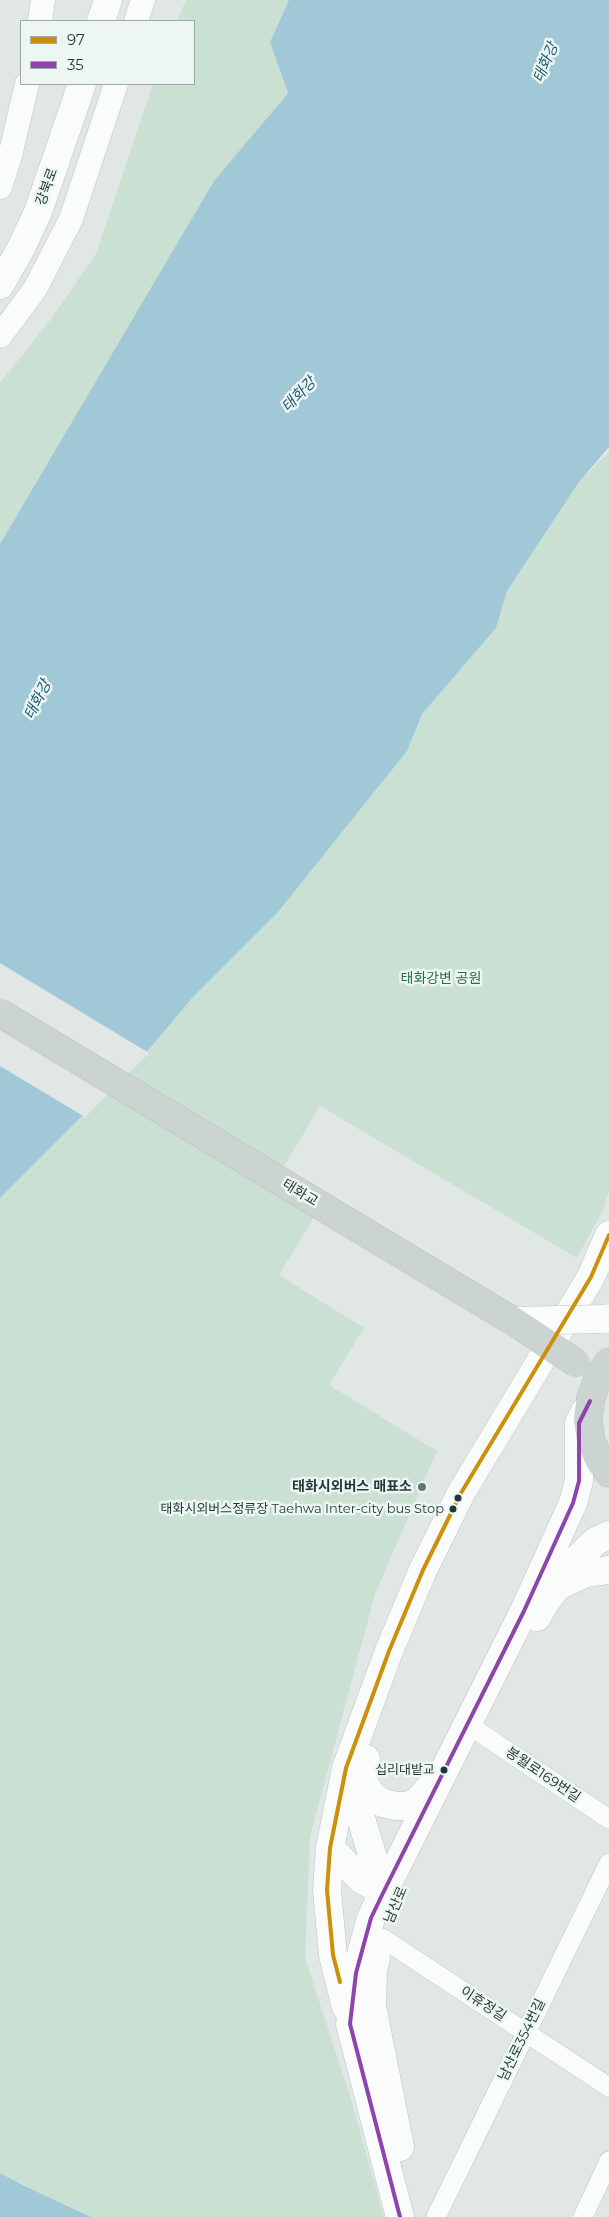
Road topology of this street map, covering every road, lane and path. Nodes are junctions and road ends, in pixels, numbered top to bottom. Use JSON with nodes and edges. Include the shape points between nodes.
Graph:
{"nodes":[{"id":1,"x":43,"y":0,"type":"edge"},
{"id":2,"x":108,"y":0,"type":"edge"},
{"id":3,"x":143,"y":0,"type":"edge"},
{"id":4,"x":40,"y":20,"type":"edge"},
{"id":5,"x":102,"y":20,"type":"edge"},
{"id":6,"x":136,"y":20,"type":"edge"},
{"id":7,"x":26,"y":85,"type":"edge"},
{"id":8,"x":82,"y":85,"type":"edge"},
{"id":9,"x":116,"y":85,"type":"edge"},
{"id":10,"x":0,"y":187,"type":"edge"},
{"id":11,"x":0,"y":285,"type":"edge"},
{"id":12,"x":0,"y":336,"type":"edge"},
{"id":13,"x":0,"y":1013,"type":"edge"},
{"id":14,"x":609,"y":1236,"type":"edge"},
{"id":15,"x":606,"y":1318,"type":"edge"},
{"id":16,"x":513,"y":1321,"type":"junction"},
{"id":17,"x":594,"y":1367,"type":"edge"},
{"id":18,"x":590,"y":1401,"type":"junction"},
{"id":19,"x":609,"y":1472,"type":"edge"},
{"id":20,"x":609,"y":1535,"type":"edge"},
{"id":21,"x":609,"y":1570,"type":"edge"},
{"id":22,"x":557,"y":1587,"type":"junction"},
{"id":23,"x":389,"y":1651,"type":"junction"},
{"id":24,"x":476,"y":1730,"type":"junction"},
{"id":25,"x":448,"y":1764,"type":"junction"},
{"id":26,"x":362,"y":1774,"type":"junction"},
{"id":27,"x":609,"y":1819,"type":"edge"},
{"id":28,"x":330,"y":1848,"type":"junction"},
{"id":29,"x":609,"y":1863,"type":"edge"},
{"id":30,"x":393,"y":1890,"type":"junction"},
{"id":31,"x":385,"y":1931,"type":"junction"},
{"id":32,"x":350,"y":2024,"type":"junction"},
{"id":33,"x":525,"y":2032,"type":"junction"},
{"id":34,"x":609,"y":2088,"type":"edge"},
{"id":35,"x":609,"y":2161,"type":"edge"},
{"id":36,"x":400,"y":2217,"type":"edge"},
{"id":37,"x":416,"y":2217,"type":"edge"},
{"id":38,"x":436,"y":2217,"type":"edge"},
{"id":39,"x":583,"y":2217,"type":"edge"}],
"edges":[{"from":1,"to":4,"type":"street"},
{"from":2,"to":5,"type":"main road"},
{"from":3,"to":6,"type":"street"},
{"from":7,"to":10,"type":"street"},
{"from":8,"to":11,"type":"main road","name":"강북로","via":[[38,212]]},
{"from":9,"to":12,"type":"street","via":[[71,219],[35,289]]},
{"from":13,"to":16,"type":"main road","name":"태화교","bridge":true},
{"from":14,"to":23,"type":"main road","via":[[590,1277],[461,1493],[423,1570]]},
{"from":15,"to":16,"type":"main road","bridge":true},
{"from":16,"to":17,"type":"main road","name":"태화교","bridge":true},
{"from":17,"to":18,"type":"main road"},
{"from":18,"to":19,"type":"main road","via":[[588,1419],[592,1441],[600,1461]]},
{"from":18,"to":25,"type":"main road","name":"남산로","via":[[579,1422],[579,1481],[573,1503]]},
{"from":20,"to":22,"type":"main road","name":"남산로","via":[[596,1541],[578,1558]]},
{"from":21,"to":22,"type":"main road","via":[[586,1573]]},
{"from":22,"to":24,"type":"main road","name":"남산로","via":[[545,1602]]},
{"from":23,"to":26,"type":"main road","via":[[388,1694]]},
{"from":23,"to":28,"type":"main road","via":[[346,1768]]},
{"from":24,"to":27,"type":"street","name":"봉월로169번길"},
{"from":24,"to":30,"type":"main road","name":"남산로"},
{"from":25,"to":26,"type":"main road","via":[[423,1796],[407,1806],[383,1803],[374,1797]]},
{"from":25,"to":30,"type":"main road","name":"남산로"},
{"from":26,"to":30,"type":"main road","via":[[361,1818]]},
{"from":28,"to":30,"type":"main road","via":[[362,1880]]},
{"from":28,"to":32,"type":"main road","via":[[327,1890],[333,1954]]},
{"from":29,"to":33,"type":"street","name":"남산로354번길"},
{"from":30,"to":31,"type":"main road"},
{"from":30,"to":32,"type":"main road","name":"남산로","via":[[372,1918],[356,1973]]},
{"from":31,"to":33,"type":"street","name":"이휴정길"},
{"from":31,"to":37,"type":"main road","name":"남산로","via":[[373,1970],[372,2006]]},
{"from":32,"to":36,"type":"main road","name":"남산로"},
{"from":33,"to":34,"type":"street","name":"이휴정길"},
{"from":33,"to":38,"type":"street","name":"남산로354번길"},
{"from":35,"to":39,"type":"street"}]}
